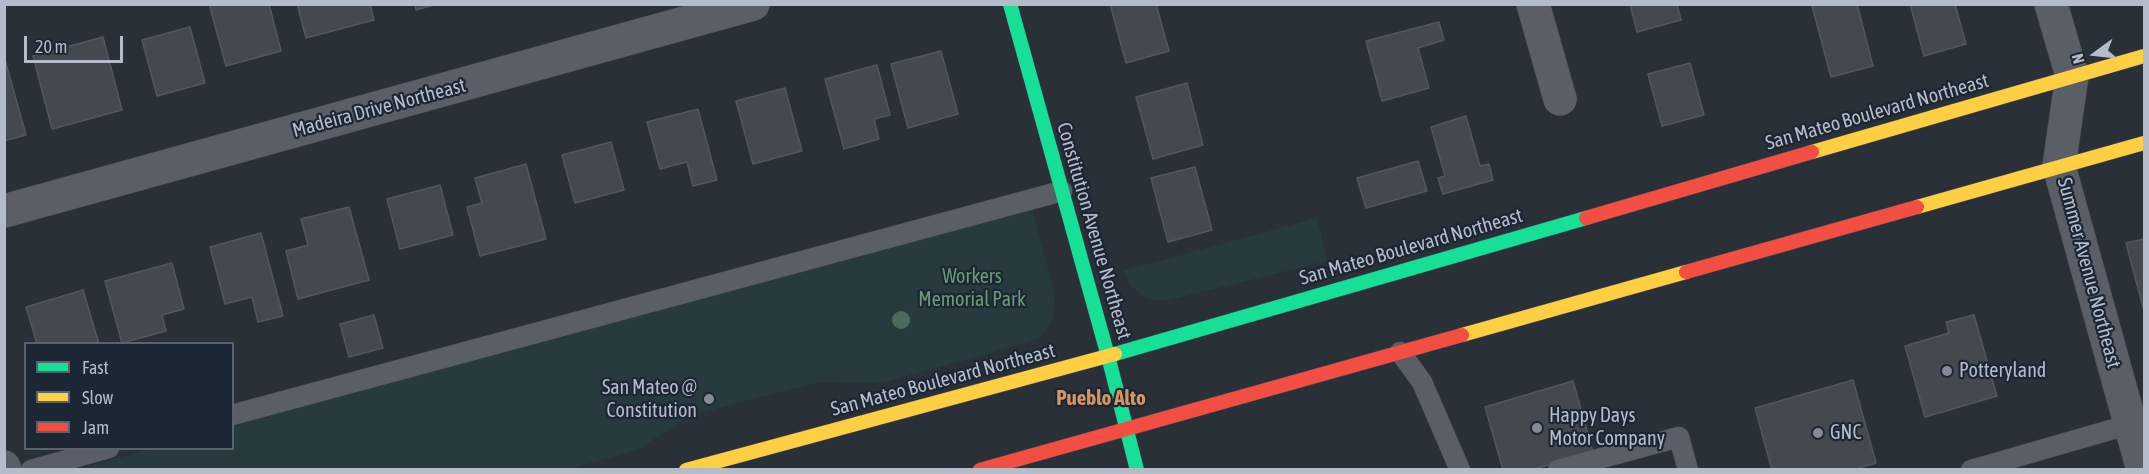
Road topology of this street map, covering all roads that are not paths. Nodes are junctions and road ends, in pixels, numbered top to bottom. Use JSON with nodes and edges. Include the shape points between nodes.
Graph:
{"nodes":[{"id":1,"x":753,"y":4,"type":"edge"},
{"id":2,"x":1010,"y":4,"type":"edge"},
{"id":3,"x":1533,"y":4,"type":"edge"},
{"id":4,"x":2051,"y":4,"type":"edge"},
{"id":5,"x":2145,"y":56,"type":"edge"},
{"id":6,"x":2072,"y":76,"type":"junction"},
{"id":7,"x":1560,"y":99,"type":"dead end"},
{"id":8,"x":2145,"y":143,"type":"edge"},
{"id":9,"x":2060,"y":166,"type":"junction"},
{"id":10,"x":1062,"y":191,"type":"junction"},
{"id":11,"x":4,"y":211,"type":"edge"},
{"id":12,"x":1400,"y":352,"type":"junction"},
{"id":13,"x":1108,"y":356,"type":"junction"},
{"id":14,"x":234,"y":414,"type":"edge"},
{"id":15,"x":2137,"y":422,"type":"edge"},
{"id":16,"x":1128,"y":428,"type":"junction"},
{"id":17,"x":102,"y":450,"type":"edge"},
{"id":18,"x":31,"y":470,"type":"edge"},
{"id":19,"x":686,"y":470,"type":"edge"},
{"id":20,"x":980,"y":470,"type":"edge"},
{"id":21,"x":1137,"y":470,"type":"edge"},
{"id":22,"x":1460,"y":470,"type":"edge"},
{"id":23,"x":1558,"y":470,"type":"edge"},
{"id":24,"x":1688,"y":470,"type":"edge"},
{"id":25,"x":1971,"y":470,"type":"edge"},
{"id":26,"x":2143,"y":470,"type":"edge"}],
"edges":[{"from":1,"to":11,"type":"street","name":"Madeira Drive Northeast"},
{"from":2,"to":10,"type":"main road","name":"Constitution Avenue Northeast"},
{"from":3,"to":7,"type":"street"},
{"from":4,"to":6,"type":"street","name":"Summer Avenue Northeast"},
{"from":5,"to":6,"type":"main road","name":"San Mateo Boulevard Northeast"},
{"from":6,"to":9,"type":"street","name":"Summer Avenue Northeast"},
{"from":6,"to":13,"type":"main road","name":"San Mateo Boulevard Northeast"},
{"from":8,"to":9,"type":"main road"},
{"from":9,"to":12,"type":"main road"},
{"from":9,"to":15,"type":"street","name":"Summer Avenue Northeast"},
{"from":10,"to":13,"type":"main road","name":"Constitution Avenue Northeast"},
{"from":10,"to":14,"type":"lane"},
{"from":12,"to":16,"type":"main road"},
{"from":12,"to":22,"type":"lane","via":[[1422,382]]},
{"from":13,"to":16,"type":"main road","name":"Constitution Avenue Northeast"},
{"from":13,"to":19,"type":"main road","name":"San Mateo Boulevard Northeast"},
{"from":15,"to":25,"type":"lane"},
{"from":15,"to":26,"type":"street","name":"Summer Avenue Northeast"},
{"from":16,"to":20,"type":"main road"},
{"from":16,"to":21,"type":"main road","name":"Constitution Avenue Northeast"},
{"from":17,"to":18,"type":"lane"},
{"from":23,"to":24,"type":"lane","via":[[1679,437]]}]}
